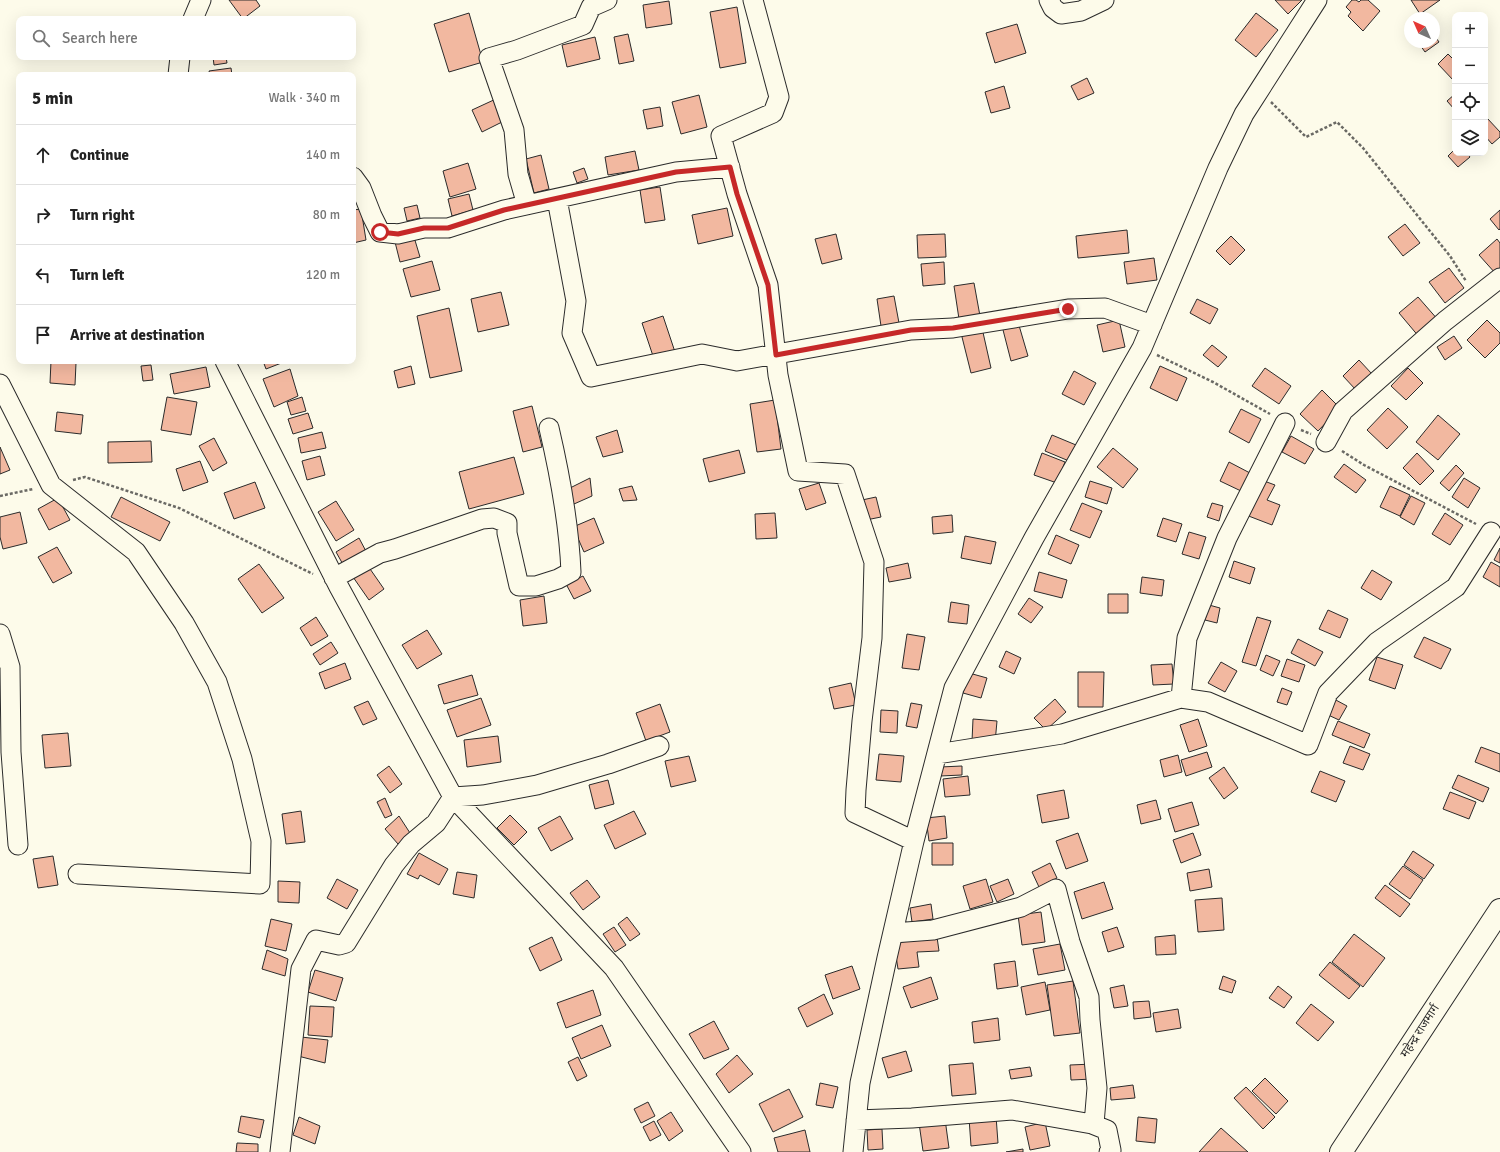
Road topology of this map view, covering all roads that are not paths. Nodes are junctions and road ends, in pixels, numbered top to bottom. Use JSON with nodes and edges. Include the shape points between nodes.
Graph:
{"nodes":[{"id":1,"x":201,"y":0,"type":"edge"},
{"id":2,"x":607,"y":0,"type":"edge"},
{"id":3,"x":753,"y":0,"type":"edge"},
{"id":4,"x":1049,"y":0,"type":"edge"},
{"id":5,"x":1104,"y":0,"type":"edge"},
{"id":6,"x":1317,"y":0,"type":"edge"},
{"id":7,"x":194,"y":16,"type":"edge"},
{"id":8,"x":180,"y":60,"type":"edge"},
{"id":9,"x":178,"y":72,"type":"edge"},
{"id":10,"x":730,"y":167,"type":"junction"},
{"id":11,"x":356,"y":181,"type":"edge"},
{"id":12,"x":556,"y":199,"type":"junction"},
{"id":13,"x":527,"y":205,"type":"junction"},
{"id":14,"x":1500,"y":278,"type":"edge"},
{"id":15,"x":1152,"y":325,"type":"junction"},
{"id":16,"x":776,"y":355,"type":"junction"},
{"id":17,"x":226,"y":364,"type":"edge"},
{"id":18,"x":0,"y":384,"type":"edge"},
{"id":19,"x":1285,"y":423,"type":"dead end"},
{"id":20,"x":549,"y":428,"type":"dead end"},
{"id":21,"x":1326,"y":442,"type":"dead end"},
{"id":22,"x":1492,"y":532,"type":"dead end"},
{"id":23,"x":336,"y":583,"type":"junction"},
{"id":24,"x":0,"y":634,"type":"edge"},
{"id":25,"x":1181,"y":698,"type":"junction"},
{"id":26,"x":659,"y":746,"type":"dead end"},
{"id":27,"x":937,"y":754,"type":"junction"},
{"id":28,"x":453,"y":797,"type":"junction"},
{"id":29,"x":914,"y":841,"type":"junction"},
{"id":30,"x":18,"y":845,"type":"dead end"},
{"id":31,"x":78,"y":874,"type":"dead end"},
{"id":32,"x":1500,"y":910,"type":"edge"},
{"id":33,"x":893,"y":934,"type":"junction"},
{"id":34,"x":856,"y":1120,"type":"junction"},
{"id":35,"x":1094,"y":1124,"type":"junction"},
{"id":36,"x":280,"y":1152,"type":"edge"},
{"id":37,"x":741,"y":1152,"type":"edge"},
{"id":38,"x":853,"y":1152,"type":"edge"},
{"id":39,"x":1109,"y":1152,"type":"edge"},
{"id":40,"x":1341,"y":1152,"type":"edge"}],
"edges":[{"from":1,"to":7,"type":"street"},
{"from":2,"to":13,"type":"street","via":[[591,7],[583,25],[489,58],[514,130],[518,174]]},
{"from":3,"to":10,"type":"street","via":[[779,97],[773,113],[721,136]]},
{"from":4,"to":5,"type":"street","via":[[1053,8],[1062,14],[1081,11]]},
{"from":6,"to":15,"type":"street","via":[[1244,114],[1218,168]]},
{"from":8,"to":9,"type":"street"},
{"from":10,"to":12,"type":"street","via":[[676,172]]},
{"from":10,"to":16,"type":"street","via":[[768,285]]},
{"from":11,"to":13,"type":"street","via":[[380,232],[386,233],[448,228]]},
{"from":12,"to":13,"type":"street"},
{"from":12,"to":16,"type":"street","via":[[576,301],[572,333],[590,377],[702,354],[737,361]]},
{"from":14,"to":21,"type":"street","via":[[1445,321],[1343,410]]},
{"from":15,"to":16,"type":"street","via":[[1105,308],[1068,309],[953,328],[911,330]]},
{"from":15,"to":27,"type":"street","via":[[1142,348],[1034,538],[954,688]]},
{"from":16,"to":29,"type":"street","via":[[798,471],[846,474],[874,562],[872,638],[862,721],[856,813]]},
{"from":17,"to":23,"type":"street"},
{"from":18,"to":31,"type":"street","via":[[51,485],[136,552],[184,623],[217,682],[242,758],[261,841],[260,884]]},
{"from":19,"to":25,"type":"street","via":[[1227,538],[1187,638]]},
{"from":20,"to":23,"type":"street","via":[[565,508],[571,572],[536,586],[519,586],[507,523],[494,518],[482,519],[380,553]]},
{"from":22,"to":25,"type":"street","via":[[1456,587],[1377,642],[1328,693],[1308,745],[1208,702]]},
{"from":23,"to":28,"type":"street"},
{"from":24,"to":30,"type":"street","via":[[10,668],[11,752]]},
{"from":25,"to":27,"type":"street","via":[[1062,734]]},
{"from":26,"to":28,"type":"street","via":[[537,785],[483,795]]},
{"from":27,"to":29,"type":"street"},
{"from":28,"to":36,"type":"street","via":[[436,823],[411,844],[394,865],[346,943],[339,945],[316,940],[301,969]]},
{"from":28,"to":37,"type":"street","via":[[614,968]]},
{"from":29,"to":33,"type":"street"},
{"from":32,"to":40,"type":"highway","name":"महेन्द्र राजमार्ग"},
{"from":33,"to":34,"type":"street","via":[[860,1083]]},
{"from":33,"to":35,"type":"street","via":[[933,930],[1020,907],[1056,889],[1070,942],[1089,997],[1097,1088]]},
{"from":34,"to":35,"type":"street","via":[[1012,1110]]},
{"from":34,"to":38,"type":"street"},
{"from":35,"to":39,"type":"street","via":[[1107,1130],[1111,1150]]}]}
